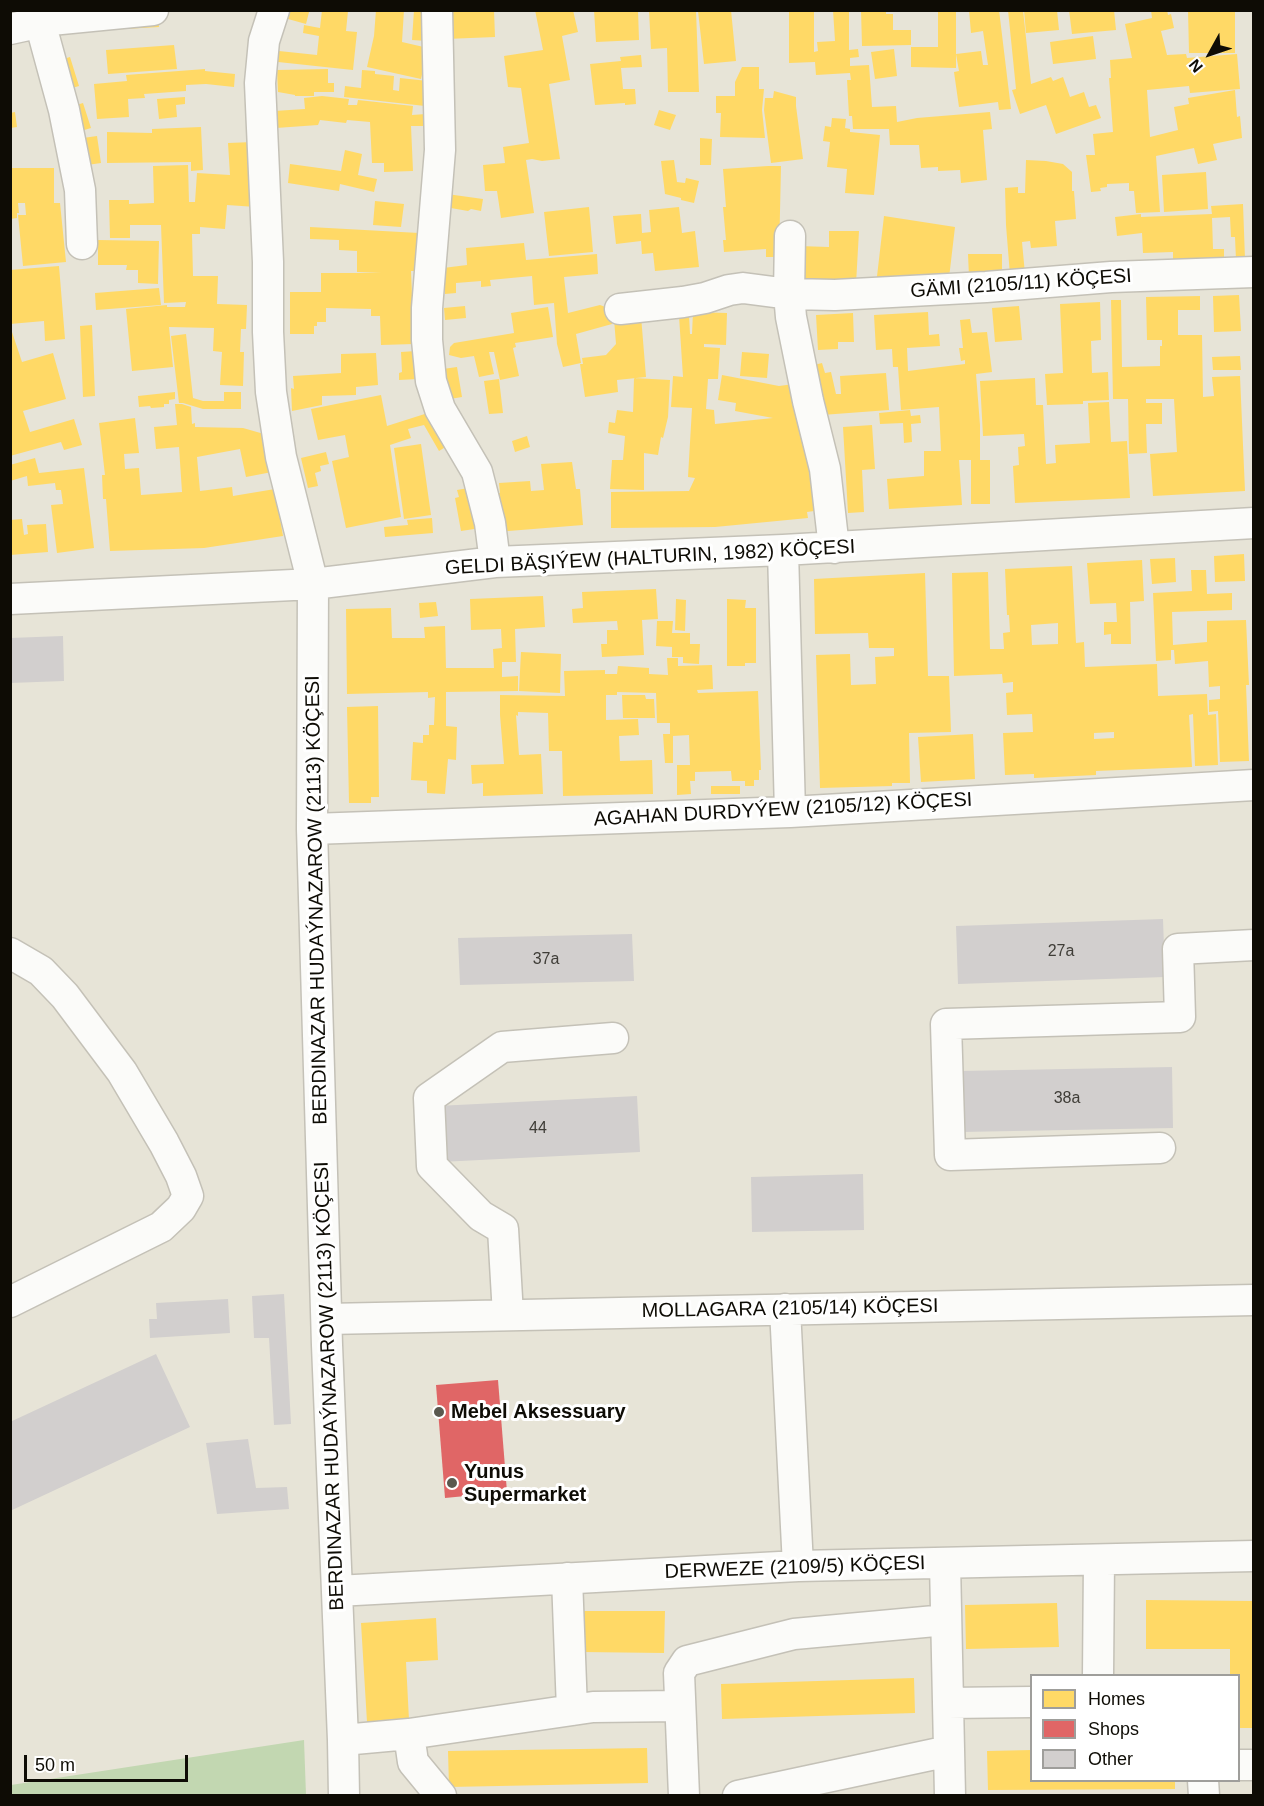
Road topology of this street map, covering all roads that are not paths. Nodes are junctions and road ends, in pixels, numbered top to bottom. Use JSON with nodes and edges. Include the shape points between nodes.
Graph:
{"nodes":[{"id":1,"x":153,"y":10,"type":"edge"},
{"id":2,"x":274,"y":10,"type":"edge"},
{"id":3,"x":437,"y":10,"type":"edge"},
{"id":4,"x":37,"y":16,"type":"edge"},
{"id":5,"x":10,"y":29,"type":"edge"},
{"id":6,"x":790,"y":236,"type":"dead end"},
{"id":7,"x":82,"y":244,"type":"dead end"},
{"id":8,"x":1254,"y":272,"type":"edge"},
{"id":9,"x":789,"y":294,"type":"junction"},
{"id":10,"x":620,"y":309,"type":"dead end"},
{"id":11,"x":1254,"y":524,"type":"edge"},
{"id":12,"x":834,"y":548,"type":"junction"},
{"id":13,"x":783,"y":550,"type":"junction"},
{"id":14,"x":495,"y":562,"type":"junction"},
{"id":15,"x":313,"y":584,"type":"junction"},
{"id":16,"x":10,"y":599,"type":"edge"},
{"id":17,"x":1254,"y":785,"type":"edge"},
{"id":18,"x":790,"y":812,"type":"junction"},
{"id":19,"x":312,"y":829,"type":"junction"},
{"id":20,"x":1254,"y":945,"type":"edge"},
{"id":21,"x":10,"y":953,"type":"edge"},
{"id":22,"x":613,"y":1038,"type":"dead end"},
{"id":23,"x":1160,"y":1148,"type":"dead end"},
{"id":24,"x":1254,"y":1300,"type":"edge"},
{"id":25,"x":10,"y":1302,"type":"edge"},
{"id":26,"x":785,"y":1309,"type":"junction"},
{"id":27,"x":508,"y":1315,"type":"junction"},
{"id":28,"x":327,"y":1319,"type":"junction"},
{"id":29,"x":1254,"y":1556,"type":"edge"},
{"id":30,"x":1099,"y":1560,"type":"junction"},
{"id":31,"x":945,"y":1563,"type":"junction"},
{"id":32,"x":798,"y":1566,"type":"junction"},
{"id":33,"x":567,"y":1578,"type":"junction"},
{"id":34,"x":337,"y":1591,"type":"junction"},
{"id":35,"x":946,"y":1620,"type":"junction"},
{"id":36,"x":1098,"y":1674,"type":"edge"},
{"id":37,"x":1030,"y":1702,"type":"edge"},
{"id":38,"x":948,"y":1704,"type":"junction"},
{"id":39,"x":680,"y":1706,"type":"junction"},
{"id":40,"x":572,"y":1710,"type":"junction"},
{"id":41,"x":409,"y":1734,"type":"junction"},
{"id":42,"x":343,"y":1740,"type":"junction"},
{"id":43,"x":949,"y":1751,"type":"junction"},
{"id":44,"x":344,"y":1796,"type":"edge"},
{"id":45,"x":441,"y":1796,"type":"edge"},
{"id":46,"x":684,"y":1796,"type":"edge"},
{"id":47,"x":738,"y":1796,"type":"edge"},
{"id":48,"x":950,"y":1796,"type":"edge"}],
"edges":[{"from":1,"to":4,"type":"street"},
{"from":2,"to":15,"type":"street","name":"BERDINAZAR HUDAÝNAZAROW (2113) KÖÇESI","via":[[264,41],[260,83],[271,392],[281,457]]},
{"from":3,"to":14,"type":"street","via":[[440,150],[427,308],[431,381],[440,409],[477,472]]},
{"from":4,"to":5,"type":"street"},
{"from":4,"to":7,"type":"street","via":[[64,110],[80,190]]},
{"from":6,"to":9,"type":"street"},
{"from":8,"to":9,"type":"street","name":"GÄMI (2105/11) KÖÇESI","via":[[834,295]]},
{"from":9,"to":10,"type":"street","name":"GÄMI (2105/11) KÖÇESI","via":[[743,288],[683,302]]},
{"from":9,"to":12,"type":"street","via":[[825,469]]},
{"from":11,"to":12,"type":"street","name":"GELDI BÄŞIÝEW (HALTURIN, 1982) KÖÇESI"},
{"from":12,"to":13,"type":"street","name":"GELDI BÄŞIÝEW (HALTURIN, 1982) KÖÇESI"},
{"from":13,"to":14,"type":"street","name":"GELDI BÄŞIÝEW (HALTURIN, 1982) KÖÇESI"},
{"from":13,"to":18,"type":"street"},
{"from":14,"to":15,"type":"street","name":"GELDI BÄŞIÝEW (HALTURIN, 1982) KÖÇESI"},
{"from":15,"to":16,"type":"street","name":"GELDI BÄŞIÝEW (HALTURIN, 1982) KÖÇESI"},
{"from":15,"to":19,"type":"street","name":"BERDINAZAR HUDAÝNAZAROW (2113) KÖÇESI"},
{"from":17,"to":18,"type":"street","name":"AGAHAN DURDYÝEW (2105/12) KÖÇESI"},
{"from":18,"to":19,"type":"street","name":"AGAHAN DURDYÝEW (2105/12) KÖÇESI"},
{"from":19,"to":28,"type":"street","name":"BERDINAZAR HUDAÝNAZAROW (2113) KÖÇESI"},
{"from":20,"to":23,"type":"street","via":[[1178,949],[1180,1017],[946,1024],[950,1155]]},
{"from":21,"to":25,"type":"street","via":[[41,971],[65,996],[122,1072],[164,1143],[188,1196],[161,1227]]},
{"from":22,"to":27,"type":"street","via":[[502,1047],[429,1098],[432,1166],[481,1216],[503,1229]]},
{"from":24,"to":26,"type":"street","name":"MOLLAGARA (2105/14) KÖÇESI"},
{"from":26,"to":27,"type":"street","name":"MOLLAGARA (2105/14) KÖÇESI"},
{"from":26,"to":32,"type":"street"},
{"from":27,"to":28,"type":"street","name":"MOLLAGARA (2105/14) KÖÇESI"},
{"from":28,"to":34,"type":"street","name":"BERDINAZAR HUDAÝNAZAROW (2113) KÖÇESI"},
{"from":29,"to":30,"type":"street","name":"DERWEZE (2109/5) KÖÇESI"},
{"from":30,"to":31,"type":"street","name":"DERWEZE (2109/5) KÖÇESI"},
{"from":30,"to":36,"type":"street"},
{"from":31,"to":32,"type":"street","name":"DERWEZE (2109/5) KÖÇESI"},
{"from":31,"to":35,"type":"street"},
{"from":32,"to":33,"type":"street","name":"DERWEZE (2109/5) KÖÇESI"},
{"from":33,"to":34,"type":"street","name":"DERWEZE (2109/5) KÖÇESI"},
{"from":33,"to":40,"type":"street"},
{"from":34,"to":42,"type":"street","name":"BERDINAZAR HUDAÝNAZAROW (2113) KÖÇESI"},
{"from":35,"to":38,"type":"street"},
{"from":35,"to":39,"type":"street","via":[[794,1634],[687,1661],[679,1672]]},
{"from":37,"to":38,"type":"street"},
{"from":38,"to":43,"type":"street"},
{"from":39,"to":40,"type":"street"},
{"from":39,"to":46,"type":"street"},
{"from":40,"to":41,"type":"street"},
{"from":41,"to":42,"type":"street"},
{"from":41,"to":45,"type":"street","via":[[413,1762]]},
{"from":42,"to":44,"type":"street","name":"BERDINAZAR HUDAÝNAZAROW (2113) KÖÇESI"},
{"from":43,"to":47,"type":"street"},
{"from":43,"to":48,"type":"street"}]}
